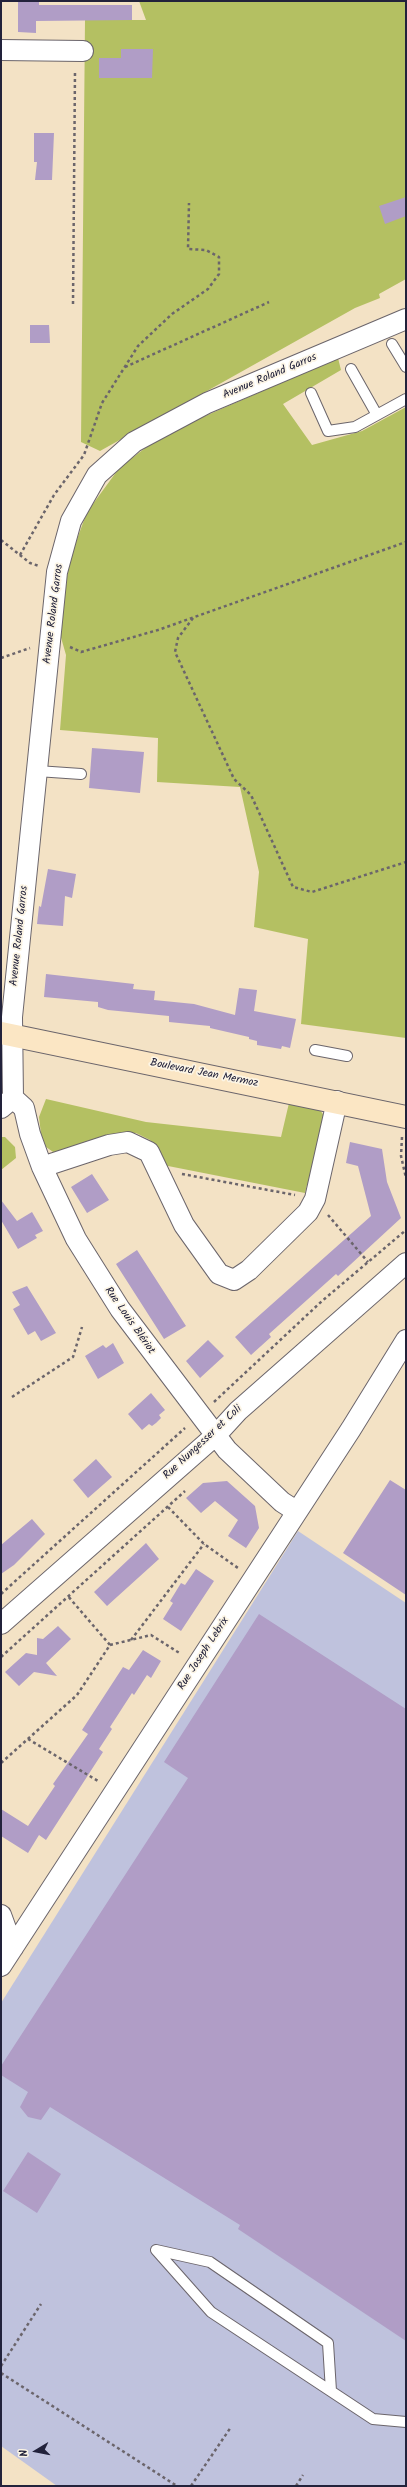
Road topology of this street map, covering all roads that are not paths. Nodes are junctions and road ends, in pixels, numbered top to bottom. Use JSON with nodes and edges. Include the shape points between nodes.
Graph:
{"nodes":[{"id":1,"x":1,"y":50,"type":"edge"},
{"id":2,"x":79,"y":51,"type":"road end"},
{"id":3,"x":406,"y":319,"type":"edge"},
{"id":4,"x":392,"y":344,"type":"dead end"},
{"id":5,"x":406,"y":367,"type":"edge"},
{"id":6,"x":351,"y":369,"type":"dead end"},
{"id":7,"x":311,"y":393,"type":"dead end"},
{"id":8,"x":406,"y":399,"type":"edge"},
{"id":9,"x":377,"y":415,"type":"junction"},
{"id":10,"x":37,"y":771,"type":"junction"},
{"id":11,"x":81,"y":774,"type":"dead end"},
{"id":12,"x":7,"y":1034,"type":"edge"},
{"id":13,"x":315,"y":1050,"type":"dead end"},
{"id":14,"x":347,"y":1056,"type":"dead end"},
{"id":15,"x":337,"y":1101,"type":"junction"},
{"id":16,"x":7,"y":1103,"type":"edge"},
{"id":17,"x":406,"y":1117,"type":"edge"},
{"id":18,"x":42,"y":1167,"type":"junction"},
{"id":19,"x":406,"y":1263,"type":"edge"},
{"id":20,"x":406,"y":1340,"type":"edge"},
{"id":21,"x":216,"y":1435,"type":"junction"},
{"id":22,"x":296,"y":1511,"type":"junction"},
{"id":23,"x":1,"y":1624,"type":"edge"},
{"id":24,"x":1,"y":1915,"type":"edge"},
{"id":25,"x":13,"y":1948,"type":"junction"},
{"id":26,"x":1,"y":1966,"type":"edge"},
{"id":27,"x":331,"y":2391,"type":"junction"},
{"id":28,"x":406,"y":2422,"type":"edge"}],
"edges":[{"from":1,"to":2,"type":"street"},
{"from":3,"to":10,"type":"street","name":"Avenue Roland Garros","via":[[207,404],[134,442],[97,475],[72,522],[57,572]]},
{"from":4,"to":5,"type":"lane"},
{"from":6,"to":9,"type":"lane"},
{"from":7,"to":9,"type":"lane","via":[[328,431],[355,427]]},
{"from":8,"to":9,"type":"lane"},
{"from":10,"to":11,"type":"lane"},
{"from":10,"to":12,"type":"street","name":"Avenue Roland Garros","via":[[12,1017]]},
{"from":12,"to":15,"type":"street","name":"Boulevard Jean Mermoz"},
{"from":12,"to":16,"type":"street","name":"Avenue Roland Garros"},
{"from":13,"to":14,"type":"lane"},
{"from":15,"to":17,"type":"street","name":"Boulevard Jean Mermoz"},
{"from":15,"to":18,"type":"street","via":[[315,1199],[308,1212],[249,1270],[234,1280],[219,1274],[184,1225],[149,1152],[128,1142],[108,1145]]},
{"from":16,"to":18,"type":"street","name":"Rue Louis Blériot","via":[[24,1108]]},
{"from":18,"to":21,"type":"street","name":"Rue Louis Blériot","via":[[76,1239],[97,1275],[148,1349]]},
{"from":19,"to":21,"type":"street","name":"Rue Nungesser et Coli","via":[[231,1417]]},
{"from":20,"to":22,"type":"street","name":"Rue Joseph Lebrix","via":[[352,1429]]},
{"from":21,"to":22,"type":"street","name":"Rue Louis Blériot","via":[[260,1482]]},
{"from":21,"to":23,"type":"street","name":"Rue Nungesser et Coli"},
{"from":22,"to":25,"type":"street","name":"Rue Joseph Lebrix"},
{"from":24,"to":25,"type":"street"},
{"from":25,"to":26,"type":"street","name":"Rue Joseph Lebrix"},
{"from":27,"to":27,"type":"lane","via":[[328,2343],[210,2262],[156,2250],[211,2312]]},
{"from":27,"to":28,"type":"lane","via":[[373,2420]]}]}
